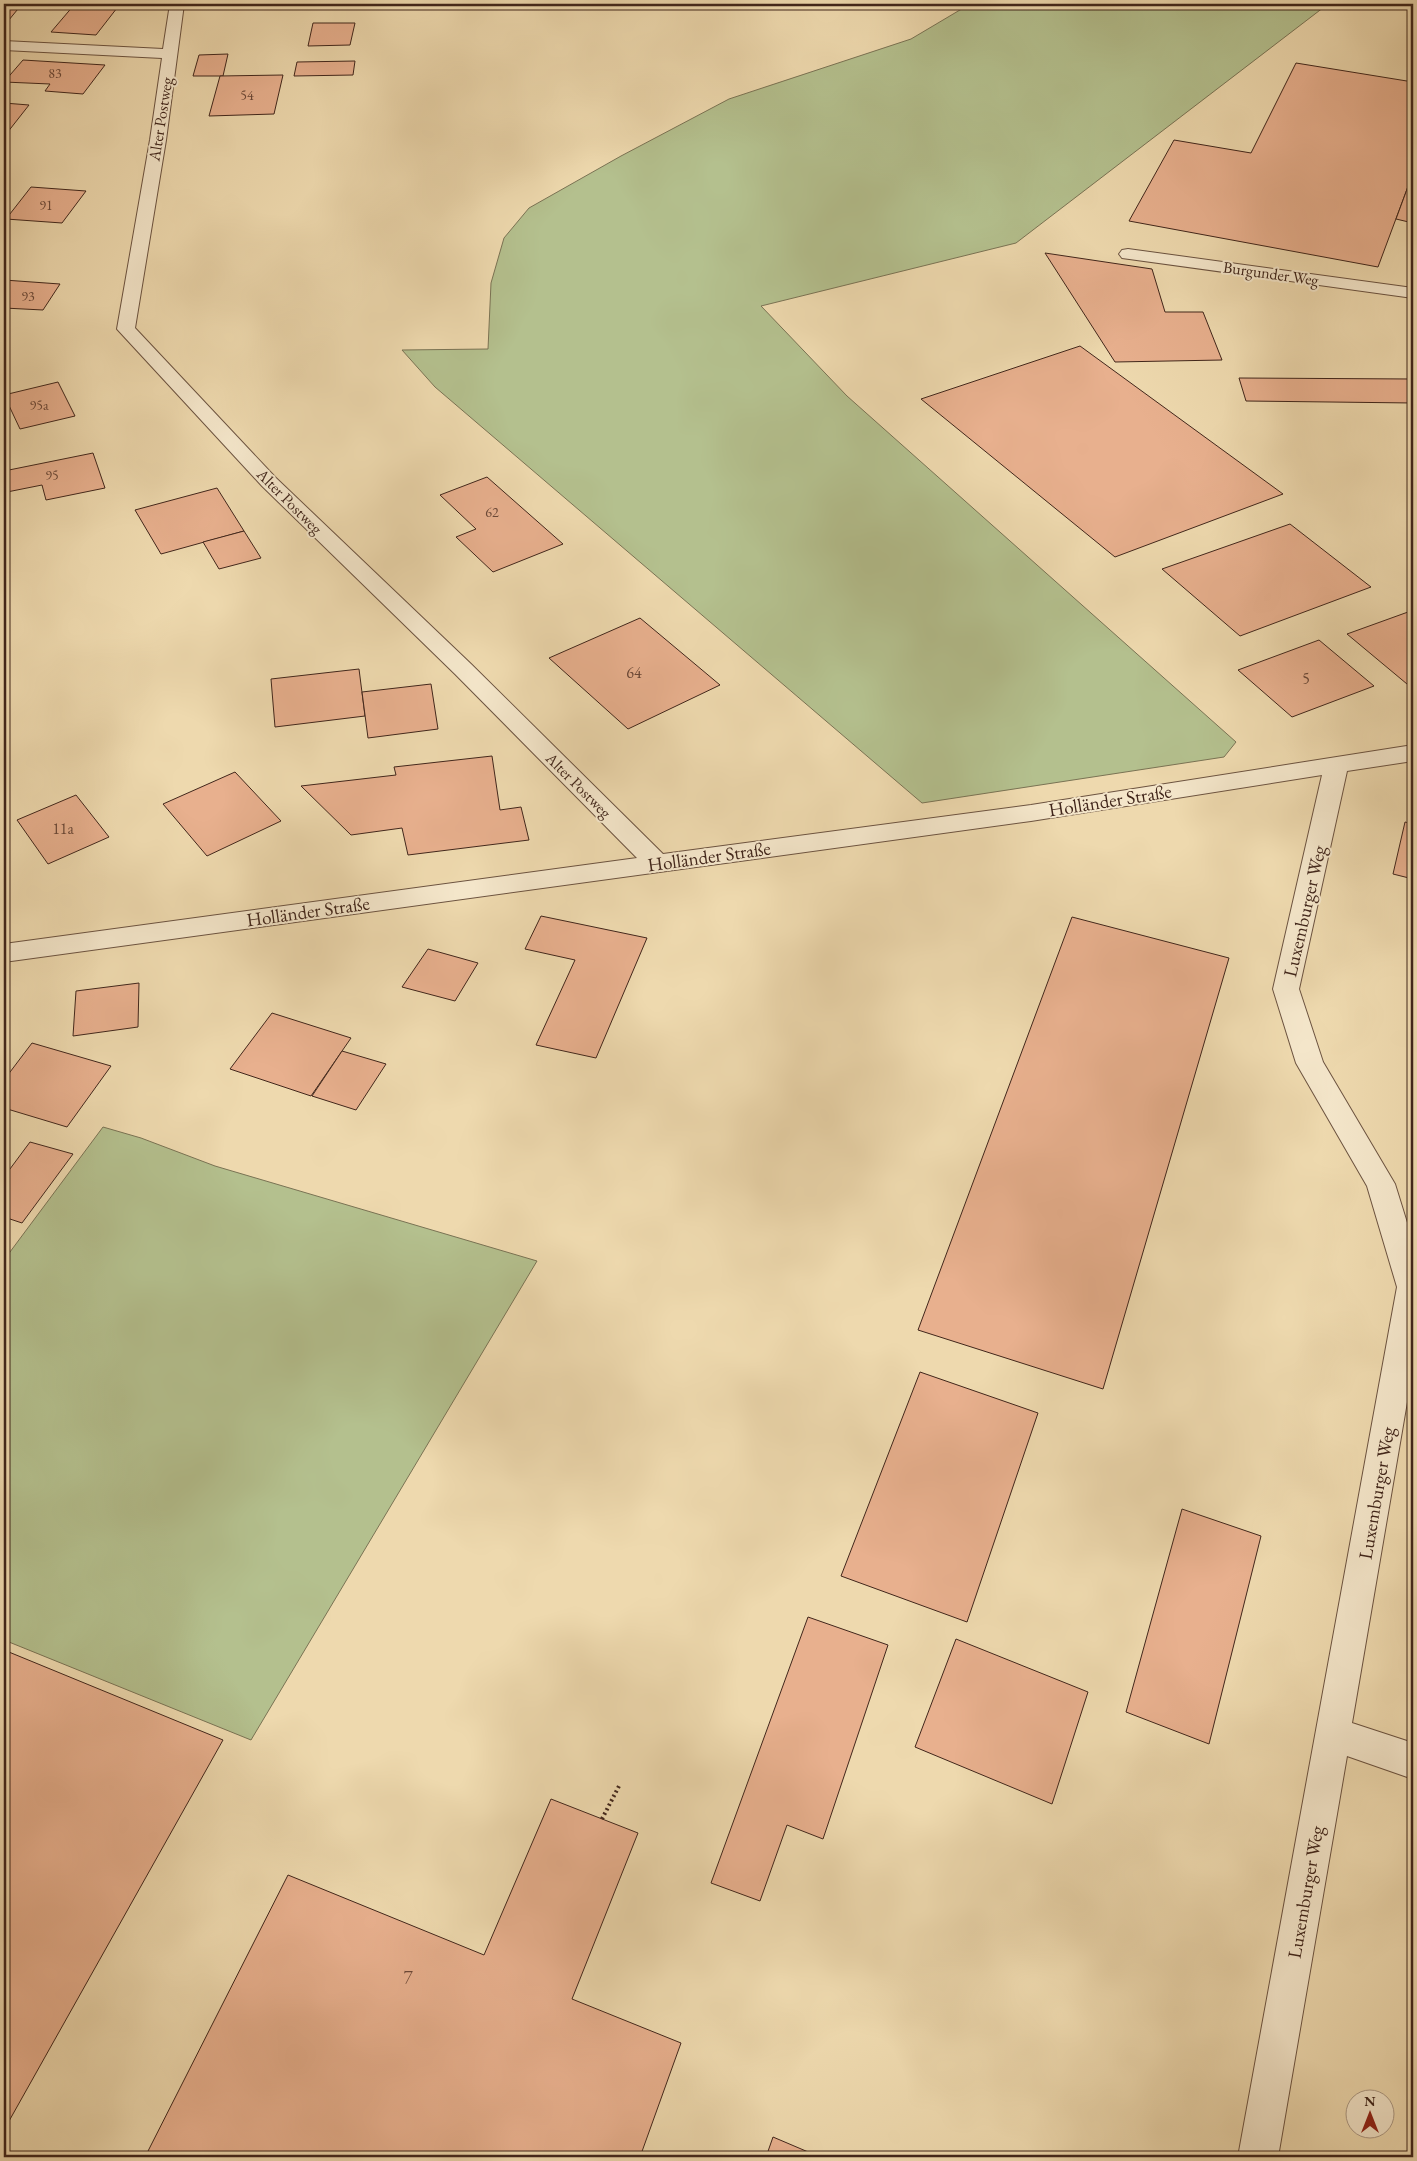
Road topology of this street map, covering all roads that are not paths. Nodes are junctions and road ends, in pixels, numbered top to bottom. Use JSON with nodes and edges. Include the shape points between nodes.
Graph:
{"nodes":[{"id":1,"x":177,"y":4,"type":"edge"},
{"id":2,"x":4,"y":45,"type":"edge"},
{"id":3,"x":170,"y":54,"type":"junction"},
{"id":4,"x":1128,"y":254,"type":"dead end"},
{"id":5,"x":1413,"y":293,"type":"edge"},
{"id":6,"x":1413,"y":753,"type":"edge"},
{"id":7,"x":1336,"y":765,"type":"junction"},
{"id":8,"x":658,"y":863,"type":"junction"},
{"id":9,"x":4,"y":953,"type":"edge"},
{"id":10,"x":1333,"y":1734,"type":"junction"},
{"id":11,"x":1413,"y":1761,"type":"edge"},
{"id":12,"x":1258,"y":2157,"type":"edge"}],
"edges":[{"from":1,"to":3,"type":"street","name":"Alter Postweg"},
{"from":2,"to":3,"type":"street","name":"Alter Postweg"},
{"from":3,"to":8,"type":"street","name":"Alter Postweg","via":[[126,329],[270,482],[463,668]]},
{"from":4,"to":5,"type":"street","name":"Burgunder Weg"},
{"from":6,"to":7,"type":"street","name":"Holländer Straße"},
{"from":7,"to":8,"type":"street","name":"Holländer Straße","via":[[1031,813]]},
{"from":7,"to":10,"type":"street","name":"Luxemburger Weg","via":[[1286,989],[1310,1063],[1380,1184],[1412,1287]]},
{"from":8,"to":9,"type":"street","name":"Holländer Straße"},
{"from":10,"to":11,"type":"street"},
{"from":10,"to":12,"type":"street","name":"Luxemburger Weg"}]}
